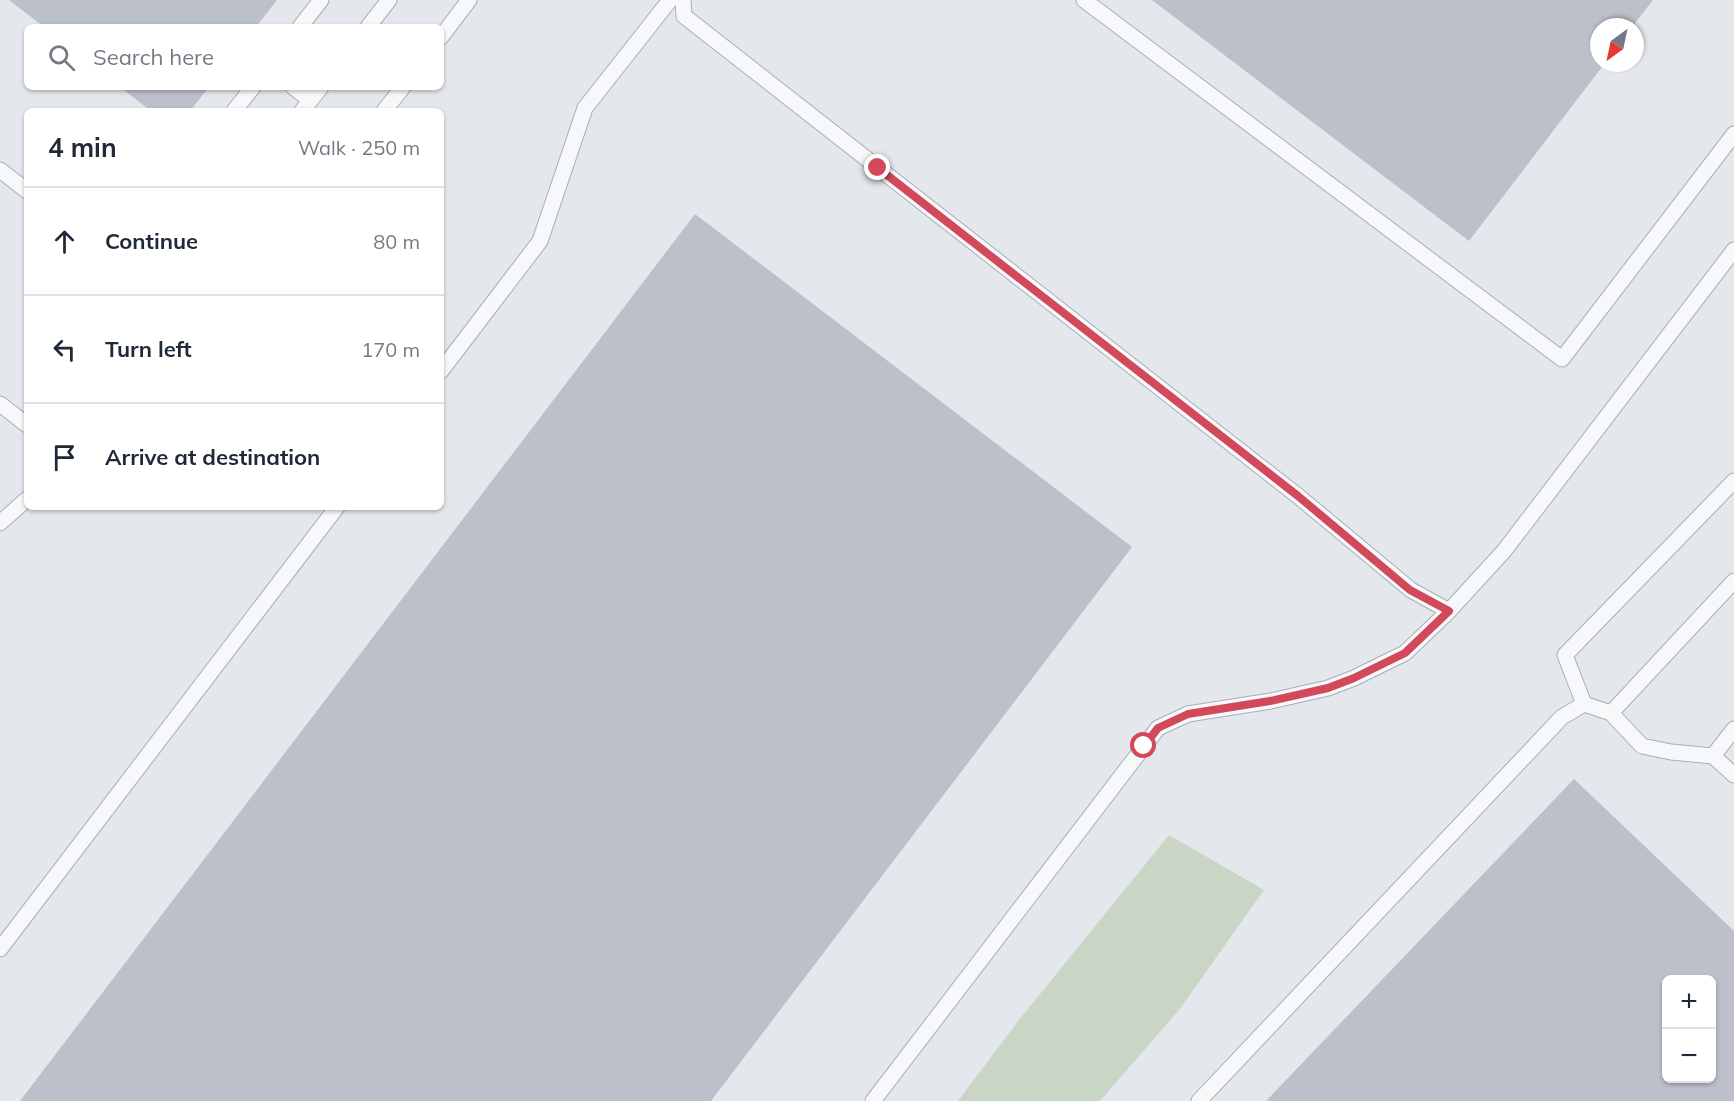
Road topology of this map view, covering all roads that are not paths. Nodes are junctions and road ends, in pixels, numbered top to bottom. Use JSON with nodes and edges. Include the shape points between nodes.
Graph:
{"nodes":[{"id":1,"x":321,"y":0,"type":"edge"},
{"id":2,"x":389,"y":0,"type":"edge"},
{"id":3,"x":469,"y":0,"type":"edge"},
{"id":4,"x":670,"y":0,"type":"edge"},
{"id":5,"x":683,"y":0,"type":"edge"},
{"id":6,"x":1084,"y":0,"type":"edge"},
{"id":7,"x":302,"y":24,"type":"edge"},
{"id":8,"x":370,"y":24,"type":"edge"},
{"id":9,"x":444,"y":33,"type":"edge"},
{"id":10,"x":251,"y":90,"type":"edge"},
{"id":11,"x":295,"y":90,"type":"edge"},
{"id":12,"x":319,"y":90,"type":"edge"},
{"id":13,"x":401,"y":90,"type":"edge"},
{"id":14,"x":306,"y":106,"type":"edge"},
{"id":15,"x":236,"y":108,"type":"edge"},
{"id":16,"x":386,"y":108,"type":"edge"},
{"id":17,"x":1734,"y":134,"type":"edge"},
{"id":18,"x":0,"y":170,"type":"edge"},
{"id":19,"x":24,"y":189,"type":"edge"},
{"id":20,"x":1734,"y":250,"type":"edge"},
{"id":21,"x":444,"y":367,"type":"edge"},
{"id":22,"x":0,"y":404,"type":"edge"},
{"id":23,"x":24,"y":423,"type":"edge"},
{"id":24,"x":1734,"y":481,"type":"edge"},
{"id":25,"x":24,"y":502,"type":"edge"},
{"id":26,"x":335,"y":510,"type":"edge"},
{"id":27,"x":0,"y":523,"type":"edge"},
{"id":28,"x":1734,"y":581,"type":"edge"},
{"id":29,"x":1449,"y":611,"type":"junction"},
{"id":30,"x":1584,"y":704,"type":"junction"},
{"id":31,"x":1611,"y":713,"type":"junction"},
{"id":32,"x":1734,"y":729,"type":"edge"},
{"id":33,"x":1713,"y":756,"type":"junction"},
{"id":34,"x":1734,"y":775,"type":"edge"},
{"id":35,"x":0,"y":950,"type":"edge"},
{"id":36,"x":873,"y":1101,"type":"edge"},
{"id":37,"x":1199,"y":1101,"type":"edge"}],
"edges":[{"from":1,"to":7,"type":"lane"},
{"from":2,"to":8,"type":"lane"},
{"from":3,"to":9,"type":"lane"},
{"from":4,"to":21,"type":"lane","via":[[585,108],[540,241]]},
{"from":5,"to":29,"type":"lane","via":[[684,16],[1289,489],[1410,590]]},
{"from":6,"to":17,"type":"lane","via":[[1562,359]]},
{"from":10,"to":15,"type":"lane"},
{"from":11,"to":14,"type":"lane"},
{"from":12,"to":14,"type":"lane"},
{"from":13,"to":16,"type":"lane"},
{"from":18,"to":19,"type":"lane"},
{"from":20,"to":29,"type":"lane","via":[[1504,551]]},
{"from":22,"to":23,"type":"lane"},
{"from":24,"to":30,"type":"lane","via":[[1565,655]]},
{"from":25,"to":27,"type":"lane"},
{"from":26,"to":35,"type":"lane"},
{"from":28,"to":31,"type":"lane"},
{"from":29,"to":36,"type":"lane","via":[[1405,653],[1354,678],[1270,701],[1188,714],[1158,728]]},
{"from":30,"to":31,"type":"lane"},
{"from":30,"to":37,"type":"lane","via":[[1562,717]]},
{"from":31,"to":33,"type":"lane","via":[[1642,746]]},
{"from":32,"to":33,"type":"lane"},
{"from":33,"to":34,"type":"lane"}]}
